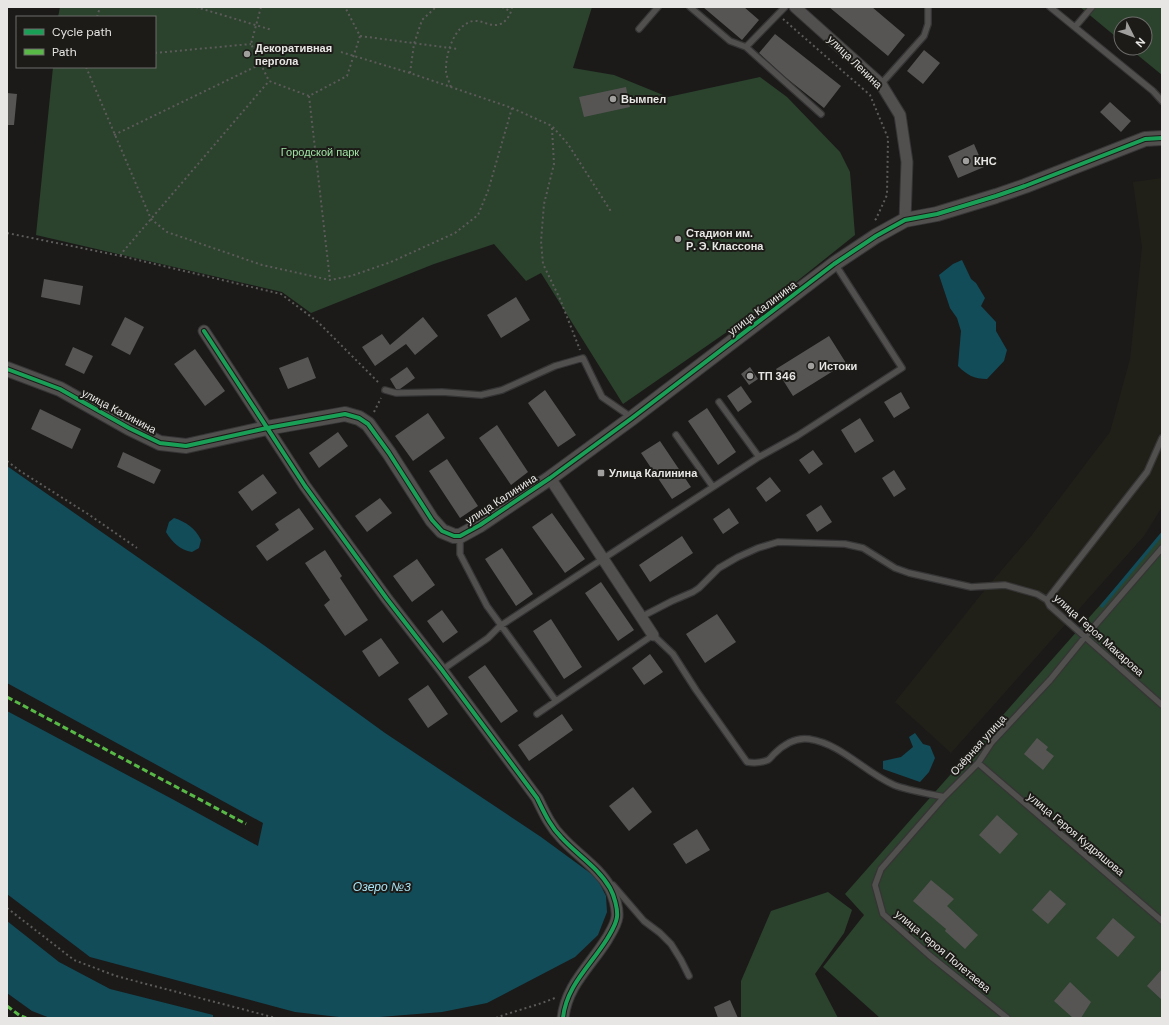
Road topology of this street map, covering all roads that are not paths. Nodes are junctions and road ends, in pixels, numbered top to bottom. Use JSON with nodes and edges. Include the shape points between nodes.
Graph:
{"nodes":[{"id":1,"x":658,"y":7,"type":"edge"},
{"id":2,"x":690,"y":7,"type":"edge"},
{"id":3,"x":785,"y":7,"type":"edge"},
{"id":4,"x":796,"y":7,"type":"edge"},
{"id":5,"x":928,"y":7,"type":"edge"},
{"id":6,"x":1050,"y":7,"type":"edge"},
{"id":7,"x":1092,"y":7,"type":"edge"},
{"id":8,"x":1075,"y":27,"type":"junction"},
{"id":9,"x":639,"y":29,"type":"dead end"},
{"id":10,"x":746,"y":47,"type":"junction"},
{"id":11,"x":881,"y":84,"type":"junction"},
{"id":12,"x":1162,"y":101,"type":"edge"},
{"id":13,"x":821,"y":114,"type":"dead end"},
{"id":14,"x":1162,"y":138,"type":"edge"},
{"id":15,"x":905,"y":220,"type":"junction"},
{"id":16,"x":834,"y":264,"type":"junction"},
{"id":17,"x":204,"y":331,"type":"dead end"},
{"id":18,"x":7,"y":369,"type":"edge"},
{"id":19,"x":385,"y":390,"type":"road end"},
{"id":20,"x":719,"y":402,"type":"dead end"},
{"id":21,"x":632,"y":418,"type":"junction"},
{"id":22,"x":267,"y":428,"type":"junction"},
{"id":23,"x":676,"y":436,"type":"dead end"},
{"id":24,"x":1162,"y":438,"type":"edge"},
{"id":25,"x":759,"y":457,"type":"junction"},
{"id":26,"x":550,"y":478,"type":"junction"},
{"id":27,"x":713,"y":487,"type":"junction"},
{"id":28,"x":460,"y":536,"type":"junction"},
{"id":29,"x":1162,"y":548,"type":"edge"},
{"id":30,"x":603,"y":558,"type":"junction"},
{"id":31,"x":1047,"y":600,"type":"junction"},
{"id":32,"x":641,"y":617,"type":"junction"},
{"id":33,"x":500,"y":626,"type":"junction"},
{"id":34,"x":653,"y":635,"type":"junction"},
{"id":35,"x":1084,"y":637,"type":"junction"},
{"id":36,"x":442,"y":670,"type":"junction"},
{"id":37,"x":556,"y":701,"type":"junction"},
{"id":38,"x":1162,"y":705,"type":"edge"},
{"id":39,"x":537,"y":714,"type":"dead end"},
{"id":40,"x":978,"y":763,"type":"junction"},
{"id":41,"x":944,"y":797,"type":"junction"},
{"id":42,"x":601,"y":876,"type":"junction"},
{"id":43,"x":1162,"y":921,"type":"edge"},
{"id":44,"x":689,"y":976,"type":"dead end"},
{"id":45,"x":563,"y":1018,"type":"edge"},
{"id":46,"x":1007,"y":1018,"type":"edge"}],
"edges":[{"from":1,"to":9,"type":"lane"},
{"from":2,"to":10,"type":"lane","via":[[730,41]]},
{"from":3,"to":10,"type":"lane"},
{"from":4,"to":11,"type":"street","name":"улица Ленина"},
{"from":5,"to":11,"type":"lane","via":[[928,24],[924,36]]},
{"from":6,"to":8,"type":"lane"},
{"from":7,"to":8,"type":"lane"},
{"from":8,"to":12,"type":"lane"},
{"from":10,"to":13,"type":"lane"},
{"from":11,"to":15,"type":"street","name":"улица Ленина","via":[[900,115],[907,162]]},
{"from":14,"to":15,"type":"street","name":"улица Калинина","via":[[1145,139],[996,196],[937,214]]},
{"from":15,"to":16,"type":"street","name":"улица Калинина"},
{"from":16,"to":21,"type":"street","name":"улица Калинина"},
{"from":16,"to":25,"type":"lane","via":[[902,368],[797,436]]},
{"from":17,"to":22,"type":"street"},
{"from":18,"to":22,"type":"street","name":"улица Калинина","via":[[60,389],[160,443],[186,446]]},
{"from":19,"to":21,"type":"lane","via":[[396,393],[442,392],[482,395],[502,390],[555,366],[583,358],[602,397]]},
{"from":20,"to":25,"type":"lane"},
{"from":21,"to":26,"type":"street","name":"улица Калинина"},
{"from":22,"to":28,"type":"street","name":"улица Калинина","via":[[345,414],[359,418],[368,424],[389,453],[432,520],[442,531]]},
{"from":22,"to":36,"type":"street","via":[[305,486]]},
{"from":23,"to":27,"type":"lane"},
{"from":24,"to":31,"type":"lane","via":[[1147,472]]},
{"from":25,"to":27,"type":"lane"},
{"from":26,"to":28,"type":"street","name":"улица Калинина"},
{"from":26,"to":30,"type":"street"},
{"from":27,"to":30,"type":"lane"},
{"from":28,"to":33,"type":"lane","via":[[460,554]]},
{"from":29,"to":35,"type":"lane","name":"Озёрная улица"},
{"from":30,"to":32,"type":"street"},
{"from":30,"to":33,"type":"lane"},
{"from":31,"to":32,"type":"lane","name":"улица Героя Макарова","via":[[1037,594],[1005,585],[971,586],[909,574],[863,548],[845,544],[778,542],[738,557],[719,568],[693,592]]},
{"from":31,"to":35,"type":"lane","name":"улица Героя Макарова","via":[[1050,606]]},
{"from":32,"to":34,"type":"street"},
{"from":33,"to":36,"type":"lane","via":[[488,638]]},
{"from":33,"to":37,"type":"lane"},
{"from":34,"to":37,"type":"lane"},
{"from":34,"to":41,"type":"lane","via":[[673,654],[747,762],[768,760],[795,739],[808,739],[837,749],[895,786]]},
{"from":35,"to":38,"type":"lane","name":"улица Героя Макарова"},
{"from":35,"to":40,"type":"lane","name":"Озёрная улица","via":[[1050,680],[992,742]]},
{"from":36,"to":42,"type":"street","via":[[537,798],[560,836]]},
{"from":37,"to":39,"type":"lane"},
{"from":40,"to":41,"type":"lane","name":"Озёрная улица"},
{"from":40,"to":43,"type":"lane","name":"улица Героя Кудряшова"},
{"from":41,"to":46,"type":"lane","name":"улица Героя Полетаева","via":[[881,869],[875,885],[883,914]]},
{"from":42,"to":44,"type":"lane","via":[[609,880],[644,921],[671,944]]},
{"from":42,"to":45,"type":"street","via":[[610,888],[618,915],[598,954],[570,990]]}]}
